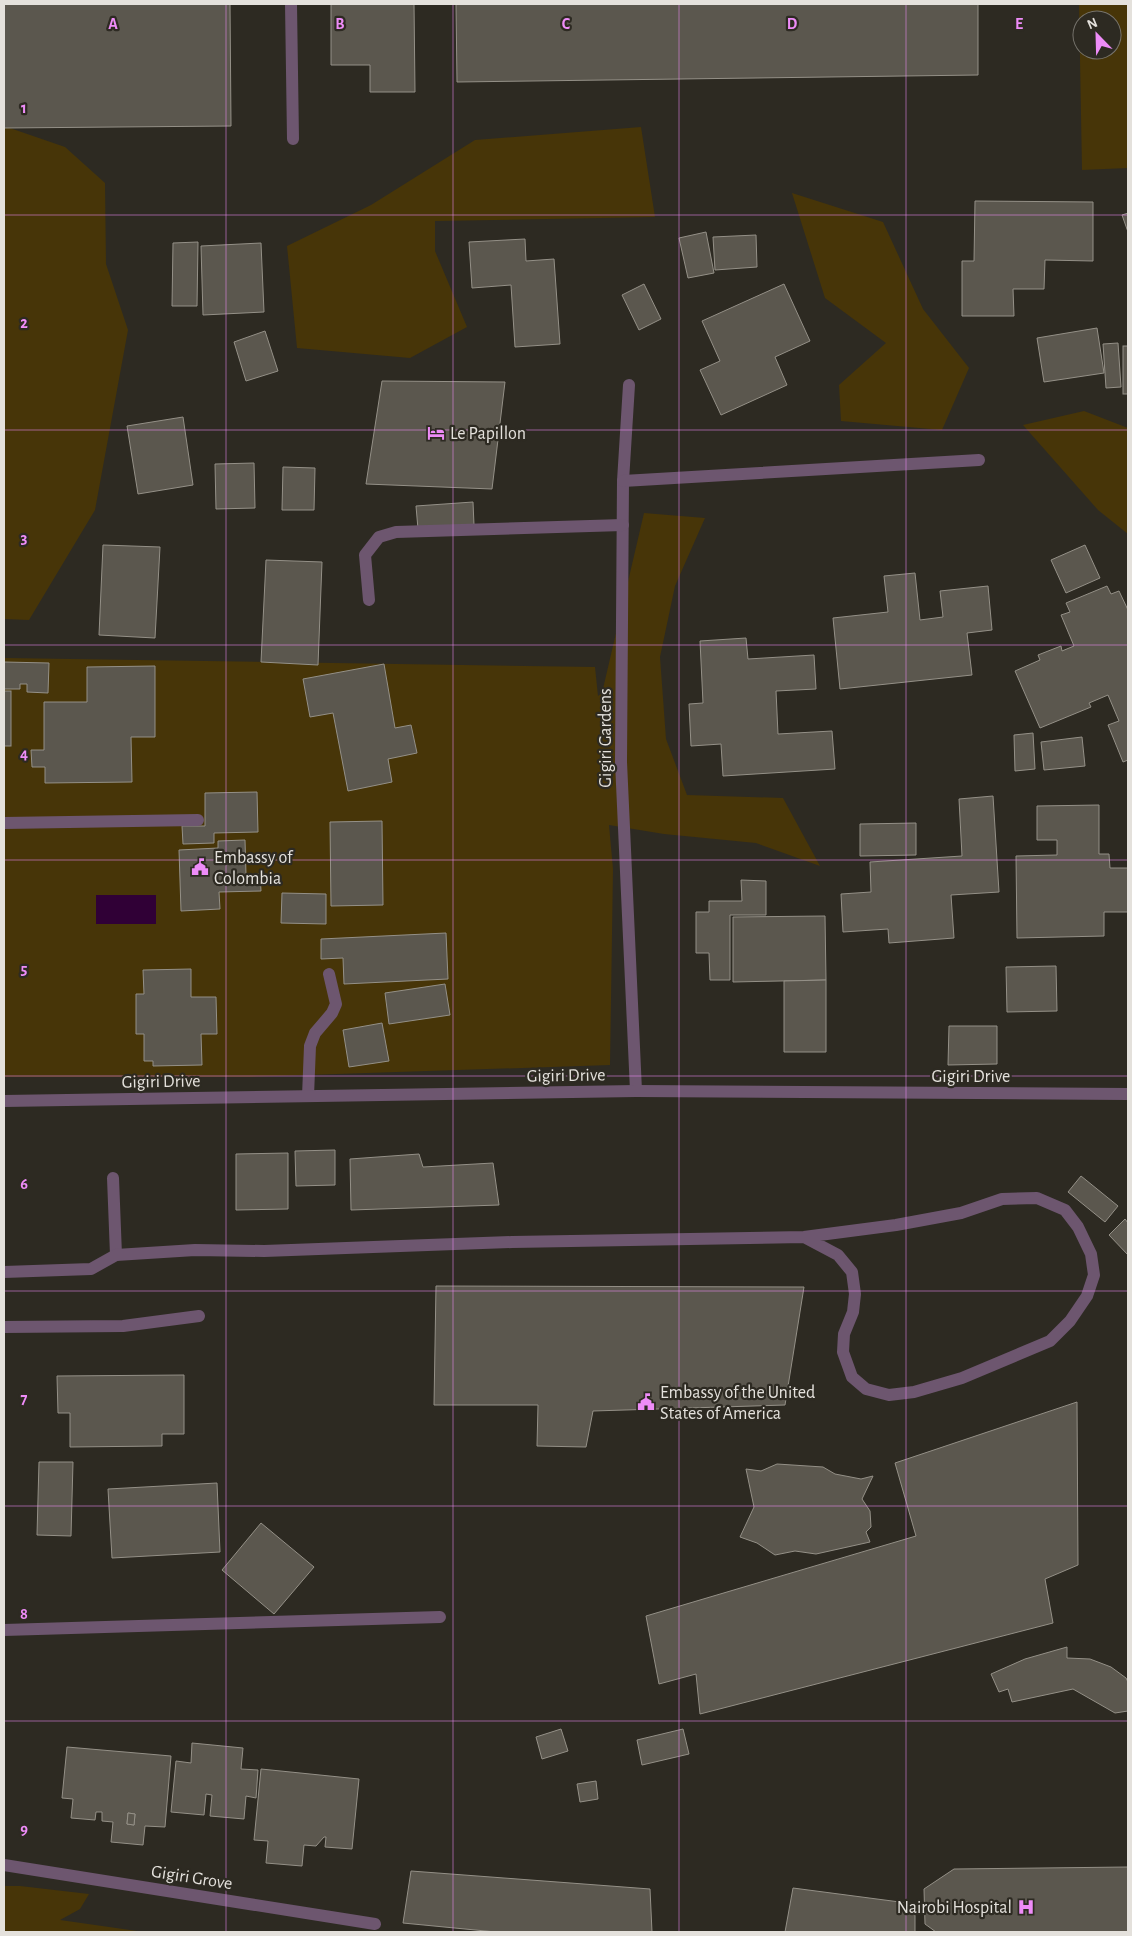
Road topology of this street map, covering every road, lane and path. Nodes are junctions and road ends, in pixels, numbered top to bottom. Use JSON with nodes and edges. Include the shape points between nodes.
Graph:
{"nodes":[{"id":1,"x":291,"y":4,"type":"edge"},
{"id":2,"x":293,"y":139,"type":"dead end"},
{"id":3,"x":629,"y":385,"type":"dead end"},
{"id":4,"x":979,"y":460,"type":"dead end"},
{"id":5,"x":624,"y":481,"type":"junction"},
{"id":6,"x":623,"y":525,"type":"junction"},
{"id":7,"x":369,"y":600,"type":"dead end"},
{"id":8,"x":198,"y":820,"type":"dead end"},
{"id":9,"x":4,"y":823,"type":"edge"},
{"id":10,"x":330,"y":974,"type":"dead end"},
{"id":11,"x":636,"y":1091,"type":"junction"},
{"id":12,"x":1128,"y":1094,"type":"edge"},
{"id":13,"x":308,"y":1096,"type":"junction"},
{"id":14,"x":4,"y":1102,"type":"edge"},
{"id":15,"x":113,"y":1178,"type":"dead end"},
{"id":16,"x":804,"y":1237,"type":"junction"},
{"id":17,"x":116,"y":1255,"type":"junction"},
{"id":18,"x":4,"y":1272,"type":"edge"},
{"id":19,"x":199,"y":1316,"type":"dead end"},
{"id":20,"x":4,"y":1326,"type":"edge"},
{"id":21,"x":440,"y":1617,"type":"dead end"},
{"id":22,"x":4,"y":1630,"type":"edge"},
{"id":23,"x":4,"y":1865,"type":"edge"},
{"id":24,"x":375,"y":1924,"type":"dead end"}],
"edges":[{"from":1,"to":2,"type":"street"},
{"from":3,"to":5,"type":"street","name":"Gigiri Gardens"},
{"from":4,"to":5,"type":"street"},
{"from":5,"to":6,"type":"street","name":"Gigiri Gardens"},
{"from":6,"to":7,"type":"street","via":[[396,532],[379,537],[365,555]]},
{"from":6,"to":11,"type":"street","name":"Gigiri Gardens","via":[[621,762]]},
{"from":8,"to":9,"type":"street"},
{"from":10,"to":13,"type":"street","via":[[336,1004],[315,1033],[310,1046]]},
{"from":11,"to":12,"type":"street","name":"Gigiri Drive"},
{"from":11,"to":13,"type":"street","name":"Gigiri Drive"},
{"from":13,"to":14,"type":"street","name":"Gigiri Drive"},
{"from":15,"to":17,"type":"street"},
{"from":16,"to":16,"type":"street","via":[[838,1255],[852,1272],[853,1312],[844,1334],[843,1352],[852,1377],[866,1389],[889,1395],[914,1392],[962,1378],[1050,1341],[1070,1321],[1087,1296],[1094,1275],[1091,1254],[1078,1226],[1065,1210],[1038,1198],[1002,1199],[961,1213]]},
{"from":16,"to":17,"type":"street","via":[[195,1250]]},
{"from":17,"to":18,"type":"street","via":[[92,1269]]},
{"from":19,"to":20,"type":"street","via":[[123,1326]]},
{"from":21,"to":22,"type":"street"},
{"from":23,"to":24,"type":"street","name":"Gigiri Grove"}]}
